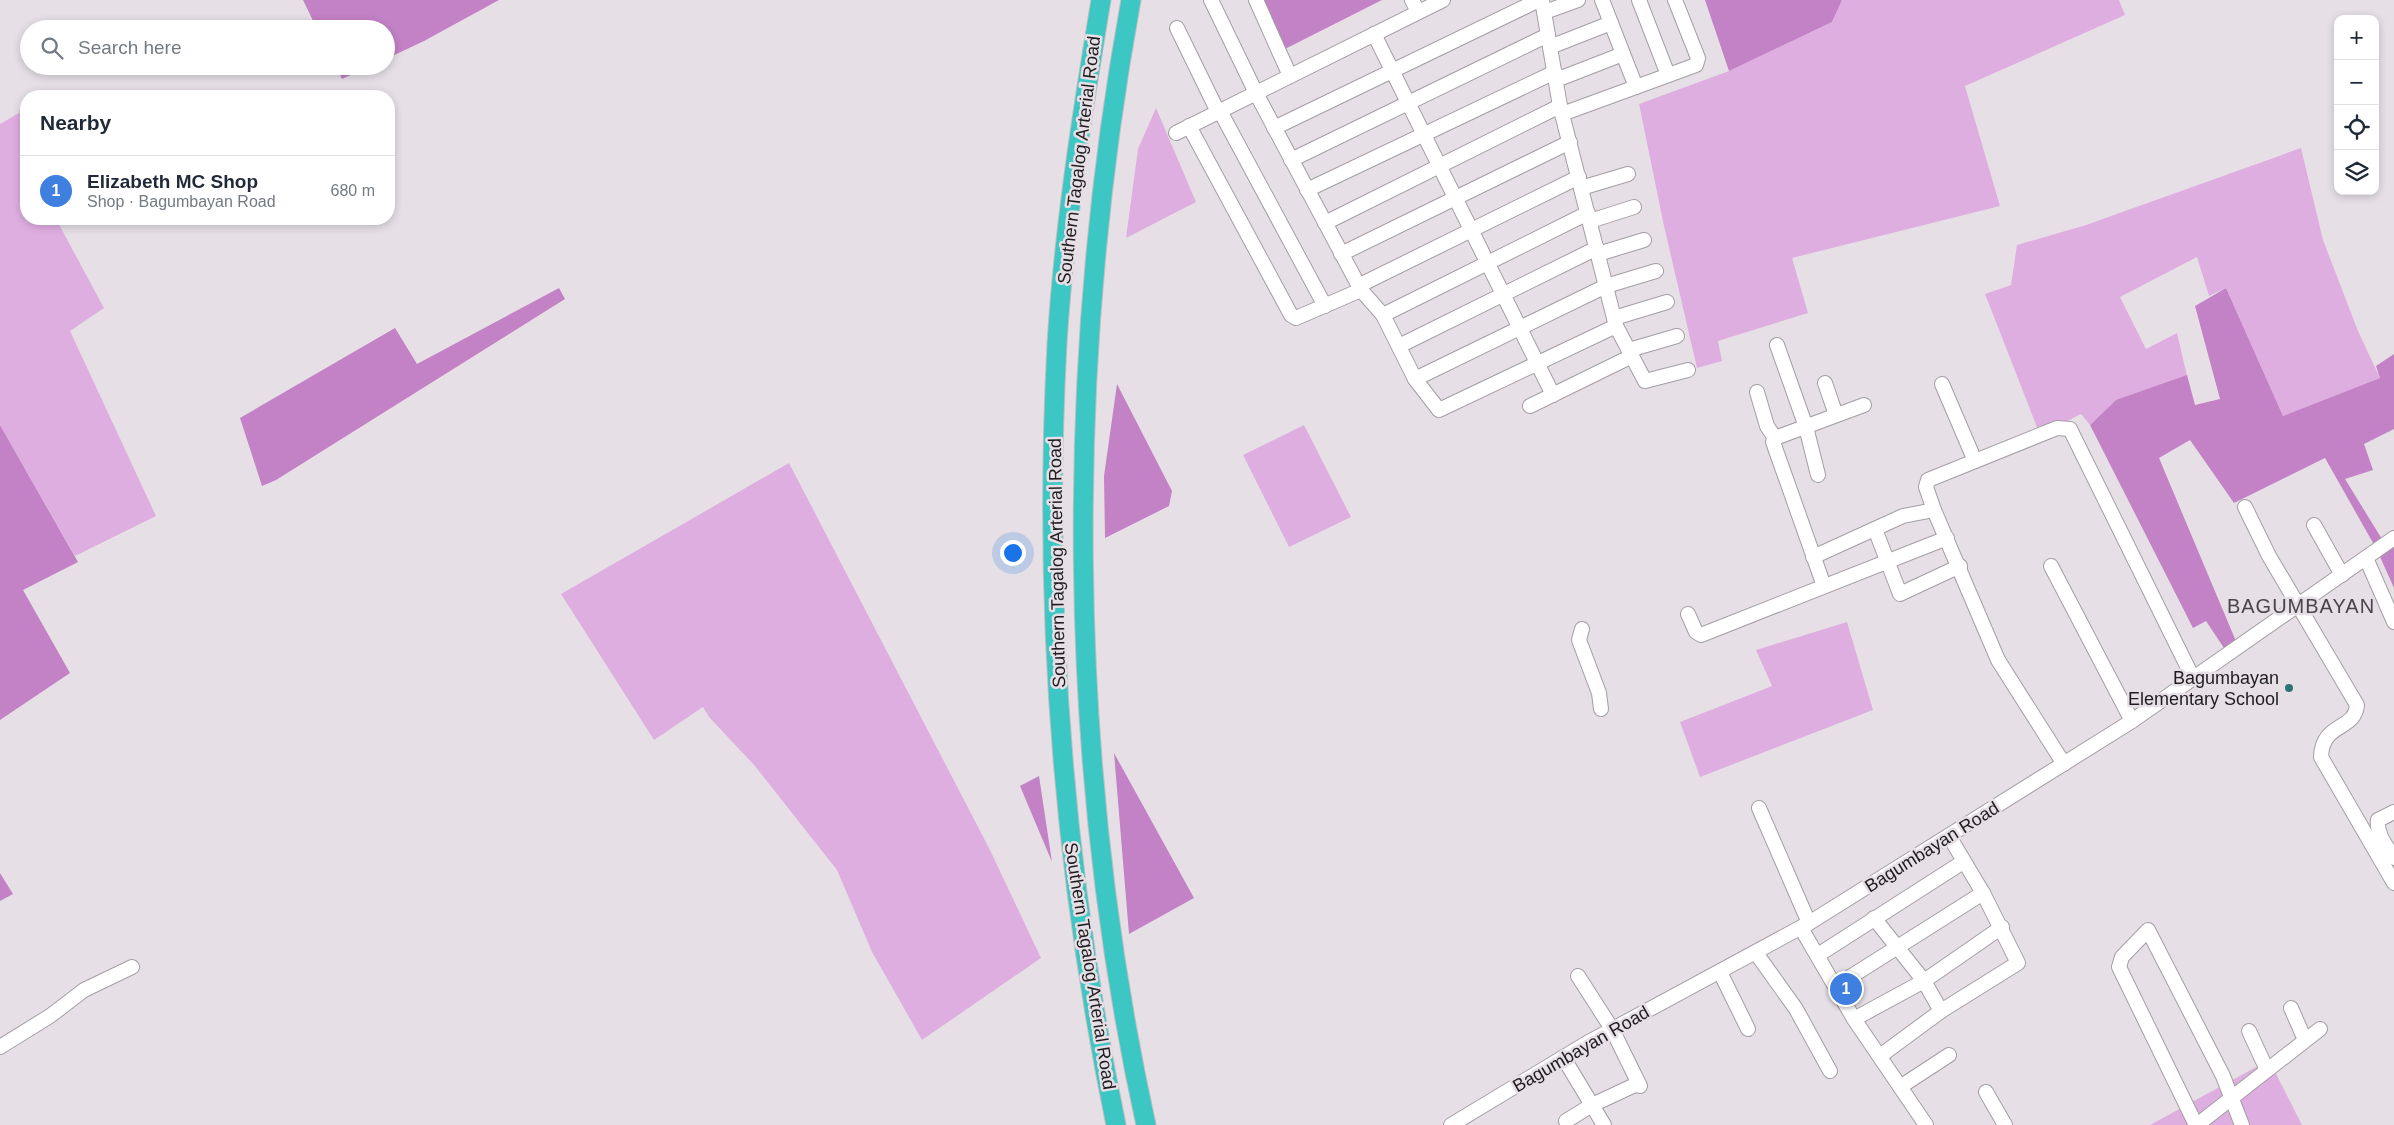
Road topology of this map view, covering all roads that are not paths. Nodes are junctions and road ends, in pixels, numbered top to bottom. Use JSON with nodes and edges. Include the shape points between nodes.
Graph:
{"nodes":[{"id":1,"x":1101,"y":0,"type":"edge"},
{"id":2,"x":1130,"y":0,"type":"edge"},
{"id":3,"x":1211,"y":0,"type":"edge"},
{"id":4,"x":1256,"y":0,"type":"edge"},
{"id":5,"x":1443,"y":0,"type":"edge"},
{"id":6,"x":1578,"y":0,"type":"edge"},
{"id":7,"x":1602,"y":0,"type":"edge"},
{"id":8,"x":1639,"y":0,"type":"edge"},
{"id":9,"x":1675,"y":0,"type":"edge"},
{"id":10,"x":1542,"y":4,"type":"edge"},
{"id":11,"x":1415,"y":6,"type":"edge"},
{"id":12,"x":1611,"y":22,"type":"junction"},
{"id":13,"x":1177,"y":28,"type":"dead end"},
{"id":14,"x":1374,"y":34,"type":"junction"},
{"id":15,"x":1549,"y":41,"type":"junction"},
{"id":16,"x":1623,"y":54,"type":"junction"},
{"id":17,"x":1393,"y":71,"type":"junction"},
{"id":18,"x":1668,"y":75,"type":"junction"},
{"id":19,"x":1290,"y":76,"type":"junction"},
{"id":20,"x":1555,"y":76,"type":"junction"},
{"id":21,"x":1636,"y":87,"type":"junction"},
{"id":22,"x":1256,"y":93,"type":"junction"},
{"id":23,"x":1408,"y":103,"type":"junction"},
{"id":24,"x":1561,"y":110,"type":"junction"},
{"id":25,"x":1219,"y":111,"type":"junction"},
{"id":26,"x":1189,"y":126,"type":"junction"},
{"id":27,"x":1274,"y":128,"type":"junction"},
{"id":28,"x":1176,"y":133,"type":"dead end"},
{"id":29,"x":1424,"y":134,"type":"junction"},
{"id":30,"x":1570,"y":142,"type":"junction"},
{"id":31,"x":1291,"y":160,"type":"junction"},
{"id":32,"x":1440,"y":166,"type":"junction"},
{"id":33,"x":1628,"y":174,"type":"dead end"},
{"id":34,"x":1580,"y":183,"type":"junction"},
{"id":35,"x":1308,"y":190,"type":"junction"},
{"id":36,"x":1456,"y":198,"type":"junction"},
{"id":37,"x":1634,"y":207,"type":"dead end"},
{"id":38,"x":1589,"y":217,"type":"junction"},
{"id":39,"x":1325,"y":222,"type":"junction"},
{"id":40,"x":1471,"y":230,"type":"junction"},
{"id":41,"x":1644,"y":240,"type":"dead end"},
{"id":42,"x":1597,"y":251,"type":"junction"},
{"id":43,"x":1341,"y":254,"type":"junction"},
{"id":44,"x":1488,"y":263,"type":"junction"},
{"id":45,"x":1656,"y":271,"type":"dead end"},
{"id":46,"x":1606,"y":286,"type":"junction"},
{"id":47,"x":1360,"y":288,"type":"junction"},
{"id":48,"x":1503,"y":295,"type":"junction"},
{"id":49,"x":1667,"y":302,"type":"dead end"},
{"id":50,"x":1324,"y":306,"type":"junction"},
{"id":51,"x":1383,"y":315,"type":"junction"},
{"id":52,"x":1615,"y":322,"type":"junction"},
{"id":53,"x":1520,"y":328,"type":"junction"},
{"id":54,"x":1677,"y":336,"type":"dead end"},
{"id":55,"x":1777,"y":345,"type":"dead end"},
{"id":56,"x":1399,"y":346,"type":"junction"},
{"id":57,"x":1630,"y":353,"type":"junction"},
{"id":58,"x":1538,"y":364,"type":"junction"},
{"id":59,"x":1688,"y":370,"type":"dead end"},
{"id":60,"x":1415,"y":379,"type":"junction"},
{"id":61,"x":1825,"y":383,"type":"dead end"},
{"id":62,"x":1942,"y":384,"type":"dead end"},
{"id":63,"x":1757,"y":392,"type":"dead end"},
{"id":64,"x":1553,"y":395,"type":"junction"},
{"id":65,"x":1864,"y":405,"type":"dead end"},
{"id":66,"x":1530,"y":406,"type":"dead end"},
{"id":67,"x":1836,"y":415,"type":"junction"},
{"id":68,"x":1806,"y":427,"type":"junction"},
{"id":69,"x":1775,"y":438,"type":"junction"},
{"id":70,"x":1975,"y":461,"type":"junction"},
{"id":71,"x":1818,"y":475,"type":"dead end"},
{"id":72,"x":2245,"y":507,"type":"dead end"},
{"id":73,"x":1934,"y":510,"type":"junction"},
{"id":74,"x":2314,"y":525,"type":"dead end"},
{"id":75,"x":1875,"y":529,"type":"junction"},
{"id":76,"x":1947,"y":538,"type":"junction"},
{"id":77,"x":2394,"y":538,"type":"edge"},
{"id":78,"x":1813,"y":557,"type":"junction"},
{"id":79,"x":2366,"y":558,"type":"junction"},
{"id":80,"x":1888,"y":561,"type":"junction"},
{"id":81,"x":1960,"y":566,"type":"junction"},
{"id":82,"x":2051,"y":566,"type":"dead end"},
{"id":83,"x":2342,"y":575,"type":"junction"},
{"id":84,"x":1824,"y":586,"type":"junction"},
{"id":85,"x":2299,"y":605,"type":"junction"},
{"id":86,"x":1688,"y":614,"type":"dead end"},
{"id":87,"x":2394,"y":622,"type":"edge"},
{"id":88,"x":1582,"y":629,"type":"dead end"},
{"id":89,"x":2193,"y":678,"type":"junction"},
{"id":90,"x":1601,"y":709,"type":"dead end"},
{"id":91,"x":2132,"y":721,"type":"junction"},
{"id":92,"x":2064,"y":764,"type":"junction"},
{"id":93,"x":1759,"y":808,"type":"dead end"},
{"id":94,"x":2394,"y":812,"type":"edge"},
{"id":95,"x":1949,"y":836,"type":"junction"},
{"id":96,"x":2394,"y":858,"type":"edge"},
{"id":97,"x":1963,"y":862,"type":"junction"},
{"id":98,"x":2394,"y":883,"type":"edge"},
{"id":99,"x":1983,"y":893,"type":"junction"},
{"id":100,"x":1874,"y":918,"type":"junction"},
{"id":101,"x":1805,"y":926,"type":"junction"},
{"id":102,"x":2002,"y":927,"type":"junction"},
{"id":103,"x":1897,"y":948,"type":"junction"},
{"id":104,"x":1756,"y":953,"type":"junction"},
{"id":105,"x":1818,"y":955,"type":"junction"},
{"id":106,"x":132,"y":967,"type":"dead end"},
{"id":107,"x":1720,"y":972,"type":"junction"},
{"id":108,"x":1578,"y":976,"type":"dead end"},
{"id":109,"x":1924,"y":981,"type":"junction"},
{"id":110,"x":1836,"y":986,"type":"junction"},
{"id":111,"x":2291,"y":1008,"type":"dead end"},
{"id":112,"x":1941,"y":1011,"type":"junction"},
{"id":113,"x":1854,"y":1019,"type":"junction"},
{"id":114,"x":1612,"y":1029,"type":"junction"},
{"id":115,"x":1748,"y":1029,"type":"dead end"},
{"id":116,"x":2320,"y":1029,"type":"dead end"},
{"id":117,"x":2249,"y":1032,"type":"dead end"},
{"id":118,"x":2306,"y":1040,"type":"junction"},
{"id":119,"x":0,"y":1047,"type":"edge"},
{"id":120,"x":1948,"y":1055,"type":"dead end"},
{"id":121,"x":1880,"y":1056,"type":"junction"},
{"id":122,"x":1563,"y":1057,"type":"junction"},
{"id":123,"x":2267,"y":1070,"type":"junction"},
{"id":124,"x":1830,"y":1071,"type":"dead end"},
{"id":125,"x":1900,"y":1087,"type":"junction"},
{"id":126,"x":1986,"y":1092,"type":"dead end"},
{"id":127,"x":2232,"y":1099,"type":"junction"},
{"id":128,"x":1592,"y":1105,"type":"junction"},
{"id":129,"x":1566,"y":1121,"type":"dead end"},
{"id":130,"x":1116,"y":1125,"type":"edge"},
{"id":131,"x":1146,"y":1125,"type":"edge"},
{"id":132,"x":1451,"y":1125,"type":"edge"},
{"id":133,"x":1604,"y":1125,"type":"edge"},
{"id":134,"x":1926,"y":1125,"type":"edge"},
{"id":135,"x":2005,"y":1125,"type":"edge"},
{"id":136,"x":2196,"y":1125,"type":"edge"},
{"id":137,"x":2242,"y":1125,"type":"edge"}],
"edges":[{"from":1,"to":130,"type":"highway","name":"Southern Tagalog Arterial Road","via":[[1070,207],[1058,344],[1053,505],[1057,676],[1067,811],[1086,964]]},
{"from":2,"to":131,"type":"highway","name":"Southern Tagalog Arterial Road","via":[[1116,78],[1100,209],[1083,504],[1088,681],[1098,814],[1116,955]]},
{"from":3,"to":22,"type":"street"},
{"from":4,"to":19,"type":"street"},
{"from":5,"to":11,"type":"street"},
{"from":6,"to":10,"type":"street"},
{"from":7,"to":12,"type":"street"},
{"from":8,"to":18,"type":"street"},
{"from":9,"to":18,"type":"street","via":[[1698,62]]},
{"from":10,"to":15,"type":"street"},
{"from":10,"to":17,"type":"street"},
{"from":11,"to":14,"type":"street"},
{"from":12,"to":15,"type":"street"},
{"from":12,"to":16,"type":"street"},
{"from":13,"to":25,"type":"street"},
{"from":14,"to":17,"type":"street"},
{"from":14,"to":19,"type":"street"},
{"from":15,"to":20,"type":"street"},
{"from":15,"to":23,"type":"street"},
{"from":16,"to":20,"type":"street"},
{"from":16,"to":21,"type":"street"},
{"from":17,"to":23,"type":"street"},
{"from":17,"to":27,"type":"street"},
{"from":18,"to":21,"type":"street"},
{"from":19,"to":22,"type":"street"},
{"from":20,"to":24,"type":"street"},
{"from":20,"to":29,"type":"street"},
{"from":21,"to":24,"type":"street"},
{"from":22,"to":25,"type":"street"},
{"from":22,"to":27,"type":"street"},
{"from":23,"to":29,"type":"street"},
{"from":23,"to":31,"type":"street"},
{"from":24,"to":30,"type":"street"},
{"from":24,"to":32,"type":"street"},
{"from":25,"to":26,"type":"street"},
{"from":25,"to":50,"type":"street"},
{"from":26,"to":28,"type":"street"},
{"from":26,"to":50,"type":"street","via":[[1291,315],[1296,318]]},
{"from":27,"to":31,"type":"street"},
{"from":29,"to":32,"type":"street"},
{"from":29,"to":35,"type":"street"},
{"from":30,"to":34,"type":"street"},
{"from":30,"to":36,"type":"street"},
{"from":31,"to":35,"type":"street"},
{"from":32,"to":36,"type":"street"},
{"from":32,"to":39,"type":"street"},
{"from":33,"to":34,"type":"street"},
{"from":34,"to":38,"type":"street"},
{"from":34,"to":40,"type":"street"},
{"from":35,"to":39,"type":"street"},
{"from":36,"to":40,"type":"street"},
{"from":36,"to":43,"type":"street"},
{"from":37,"to":38,"type":"street"},
{"from":38,"to":42,"type":"street"},
{"from":38,"to":44,"type":"street"},
{"from":39,"to":43,"type":"street"},
{"from":40,"to":44,"type":"street"},
{"from":40,"to":47,"type":"street"},
{"from":41,"to":42,"type":"street"},
{"from":42,"to":46,"type":"street"},
{"from":42,"to":48,"type":"street"},
{"from":43,"to":47,"type":"street"},
{"from":44,"to":48,"type":"street"},
{"from":44,"to":51,"type":"street"},
{"from":45,"to":46,"type":"street"},
{"from":46,"to":52,"type":"street"},
{"from":46,"to":53,"type":"street"},
{"from":47,"to":50,"type":"street"},
{"from":47,"to":51,"type":"street"},
{"from":48,"to":53,"type":"street"},
{"from":48,"to":56,"type":"street"},
{"from":49,"to":52,"type":"street"},
{"from":51,"to":56,"type":"street"},
{"from":52,"to":57,"type":"street"},
{"from":52,"to":58,"type":"street"},
{"from":53,"to":58,"type":"street"},
{"from":53,"to":60,"type":"street"},
{"from":54,"to":57,"type":"street"},
{"from":55,"to":68,"type":"street"},
{"from":56,"to":60,"type":"street"},
{"from":57,"to":59,"type":"street","via":[[1645,381]]},
{"from":57,"to":64,"type":"street"},
{"from":58,"to":60,"type":"street","via":[[1439,410]]},
{"from":58,"to":64,"type":"street"},
{"from":61,"to":67,"type":"street"},
{"from":62,"to":70,"type":"street"},
{"from":63,"to":69,"type":"street","via":[[1767,426]]},
{"from":64,"to":66,"type":"street"},
{"from":65,"to":67,"type":"street"},
{"from":67,"to":68,"type":"street"},
{"from":68,"to":69,"type":"street"},
{"from":68,"to":71,"type":"street"},
{"from":69,"to":78,"type":"street","via":[[1773,442]]},
{"from":70,"to":73,"type":"street","via":[[1928,480],[1926,487]]},
{"from":70,"to":89,"type":"street","via":[[2056,428],[2070,429]]},
{"from":72,"to":85,"type":"street","via":[[2269,556]]},
{"from":73,"to":75,"type":"street","via":[[1903,516]]},
{"from":73,"to":76,"type":"street"},
{"from":74,"to":83,"type":"street"},
{"from":75,"to":78,"type":"street"},
{"from":75,"to":80,"type":"street"},
{"from":76,"to":80,"type":"street"},
{"from":76,"to":81,"type":"street"},
{"from":77,"to":79,"type":"street","name":"Bagumbayan Road"},
{"from":78,"to":84,"type":"street"},
{"from":79,"to":83,"type":"street","name":"Bagumbayan Road"},
{"from":79,"to":87,"type":"street"},
{"from":80,"to":81,"type":"street","via":[[1900,594]]},
{"from":80,"to":84,"type":"street"},
{"from":81,"to":92,"type":"street","via":[[1998,660]]},
{"from":82,"to":91,"type":"street"},
{"from":83,"to":85,"type":"street","name":"Bagumbayan Road"},
{"from":84,"to":86,"type":"street","via":[[1701,635],[1696,632]]},
{"from":85,"to":89,"type":"street","name":"Bagumbayan Road"},
{"from":85,"to":98,"type":"street","via":[[2357,705],[2352,719],[2326,737],[2321,757]]},
{"from":88,"to":90,"type":"street","via":[[1579,640],[1599,692]]},
{"from":89,"to":91,"type":"street","name":"Bagumbayan Road"},
{"from":91,"to":92,"type":"street","name":"Bagumbayan Road"},
{"from":92,"to":95,"type":"street","name":"Bagumbayan Road"},
{"from":93,"to":101,"type":"street"},
{"from":94,"to":96,"type":"street","via":[[2378,820],[2377,826]]},
{"from":95,"to":97,"type":"street"},
{"from":95,"to":101,"type":"street","name":"Bagumbayan Road"},
{"from":97,"to":99,"type":"street"},
{"from":97,"to":100,"type":"street"},
{"from":99,"to":102,"type":"street"},
{"from":99,"to":103,"type":"street"},
{"from":100,"to":103,"type":"street"},
{"from":100,"to":105,"type":"street"},
{"from":101,"to":104,"type":"street","name":"Bagumbayan Road"},
{"from":101,"to":105,"type":"street"},
{"from":102,"to":109,"type":"street"},
{"from":102,"to":112,"type":"street","via":[[2018,963]]},
{"from":103,"to":109,"type":"street"},
{"from":103,"to":110,"type":"street"},
{"from":104,"to":107,"type":"street","name":"Bagumbayan Road"},
{"from":104,"to":124,"type":"street","via":[[1796,1009]]},
{"from":105,"to":110,"type":"street"},
{"from":106,"to":119,"type":"street","via":[[84,990]]},
{"from":107,"to":114,"type":"street","name":"Bagumbayan Road"},
{"from":107,"to":115,"type":"street"},
{"from":108,"to":114,"type":"street"},
{"from":109,"to":112,"type":"street"},
{"from":109,"to":113,"type":"street"},
{"from":110,"to":113,"type":"street"},
{"from":111,"to":118,"type":"street"},
{"from":112,"to":121,"type":"street"},
{"from":113,"to":121,"type":"street"},
{"from":114,"to":122,"type":"street","name":"Bagumbayan Road"},
{"from":114,"to":128,"type":"street","via":[[1640,1086],[1635,1085]]},
{"from":116,"to":118,"type":"street"},
{"from":117,"to":123,"type":"street"},
{"from":118,"to":123,"type":"street"},
{"from":120,"to":125,"type":"street"},
{"from":121,"to":125,"type":"street"},
{"from":122,"to":128,"type":"street"},
{"from":122,"to":132,"type":"street","name":"Bagumbayan Road"},
{"from":123,"to":127,"type":"street"},
{"from":125,"to":134,"type":"street"},
{"from":126,"to":135,"type":"street"},
{"from":127,"to":136,"type":"street"},
{"from":127,"to":136,"type":"street","via":[[2224,1076],[2148,930],[2122,956],[2119,967]]},
{"from":127,"to":137,"type":"street"},
{"from":128,"to":129,"type":"street"},
{"from":128,"to":133,"type":"street"}]}
